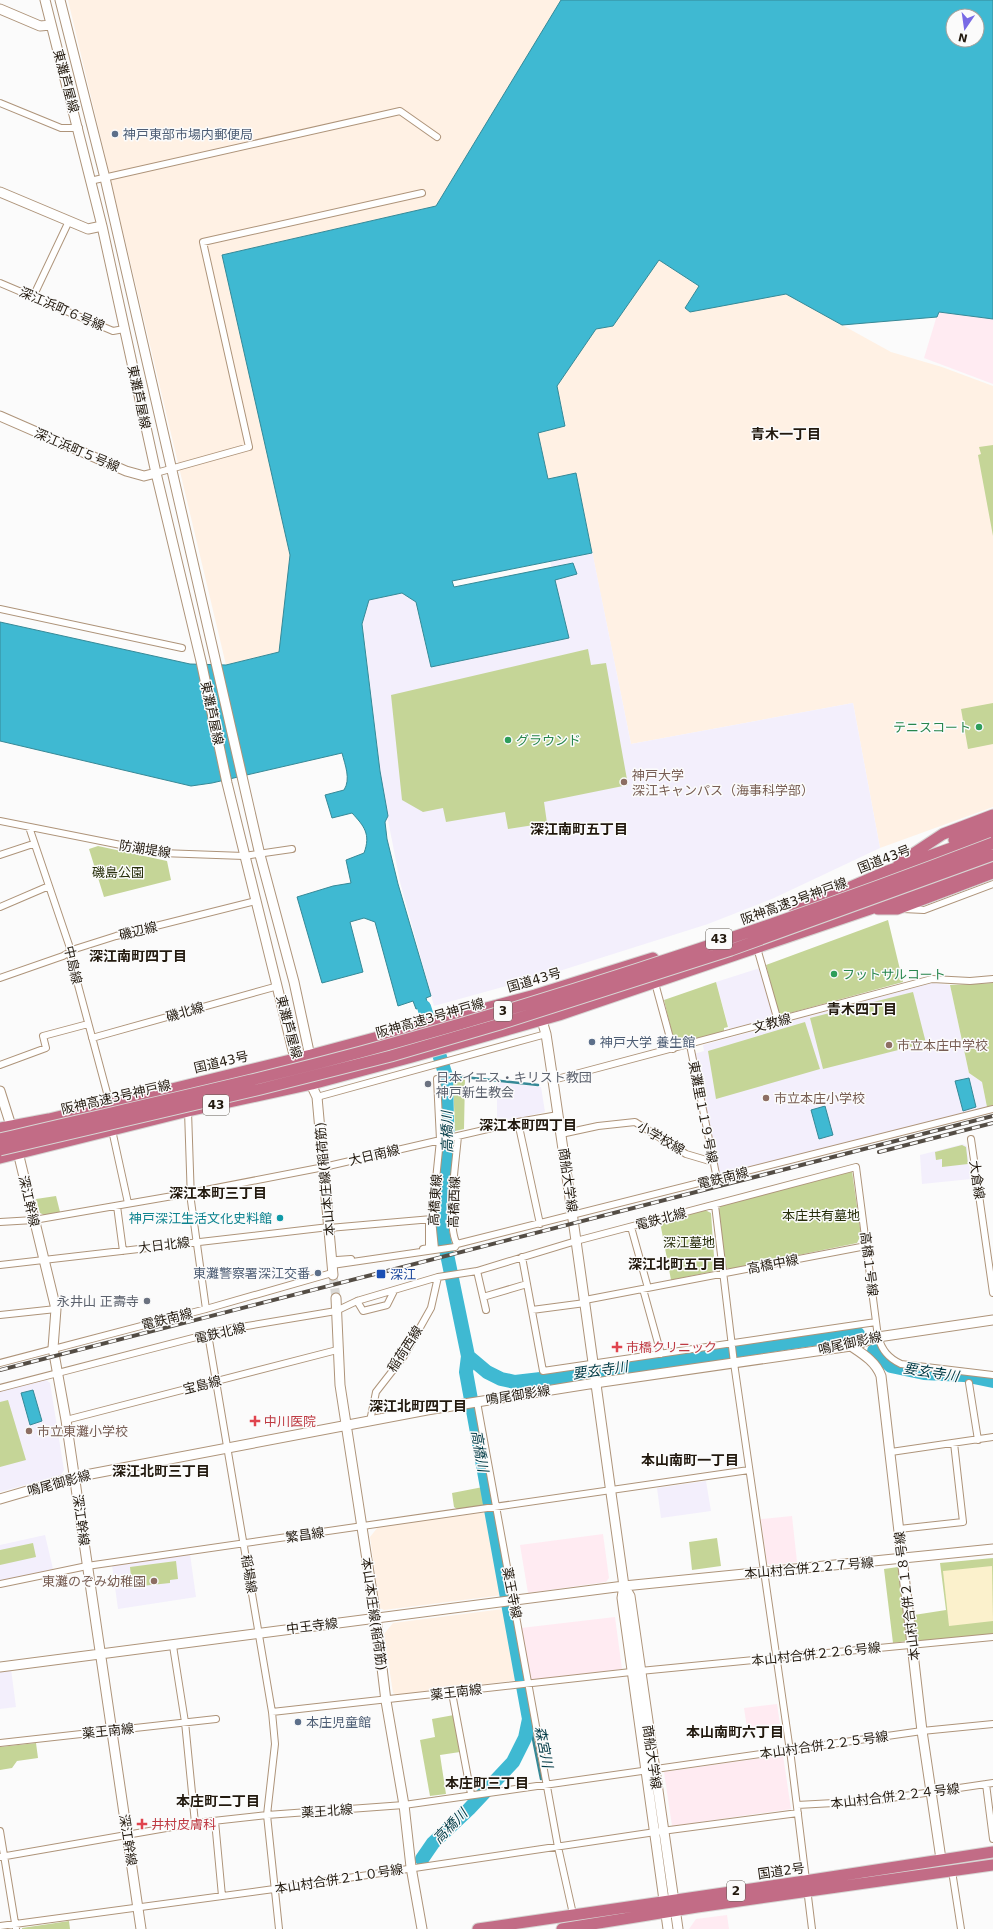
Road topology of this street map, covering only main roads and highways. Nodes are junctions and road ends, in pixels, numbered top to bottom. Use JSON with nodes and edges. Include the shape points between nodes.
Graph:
{"nodes":[{"id":1,"x":993,"y":815,"type":"edge"},
{"id":2,"x":990,"y":828,"type":"edge"},
{"id":3,"x":993,"y":843,"type":"edge"},
{"id":4,"x":993,"y":855,"type":"edge"},
{"id":5,"x":993,"y":864,"type":"edge"},
{"id":6,"x":885,"y":872,"type":"junction"},
{"id":7,"x":993,"y":873,"type":"edge"},
{"id":8,"x":870,"y":909,"type":"junction"},
{"id":9,"x":0,"y":1128,"type":"edge"},
{"id":10,"x":0,"y":1139,"type":"edge"},
{"id":11,"x":0,"y":1150,"type":"edge"},
{"id":12,"x":0,"y":1158,"type":"edge"},
{"id":13,"x":993,"y":1852,"type":"edge"},
{"id":14,"x":993,"y":1865,"type":"edge"},
{"id":15,"x":806,"y":1886,"type":"junction"},
{"id":16,"x":670,"y":1906,"type":"junction"},
{"id":17,"x":478,"y":1929,"type":"edge"},
{"id":18,"x":564,"y":1929,"type":"edge"}],
"edges":[{"from":1,"to":6,"type":"highway","via":[[943,834]]},
{"from":2,"to":6,"type":"highway"},
{"from":3,"to":10,"type":"highway","name":"阪神高速3号神戸線","number":"3","bridge":true,"via":[[728,940],[496,1014],[307,1066]]},
{"from":4,"to":11,"type":"highway","name":"阪神高速3号神戸線","number":"3","bridge":true,"via":[[731,950],[392,1056]]},
{"from":5,"to":8,"type":"highway","number":"43"},
{"from":6,"to":9,"type":"highway","name":"国道43号","number":"43","via":[[791,912],[716,940],[536,995],[295,1059],[49,1119]]},
{"from":7,"to":8,"type":"highway","via":[[897,909]]},
{"from":8,"to":12,"type":"highway","number":"43","via":[[655,983],[430,1052],[312,1084],[188,1111]]},
{"from":13,"to":15,"type":"highway","name":"国道2号","number":"2","via":[[941,1859]]},
{"from":14,"to":15,"type":"highway","name":"国道2号","number":"2"},
{"from":15,"to":16,"type":"highway","name":"国道2号","number":"2"},
{"from":16,"to":17,"type":"highway","name":"国道2号","number":"2","via":[[573,1914]]},
{"from":16,"to":18,"type":"highway","name":"国道2号","number":"2"}]}
